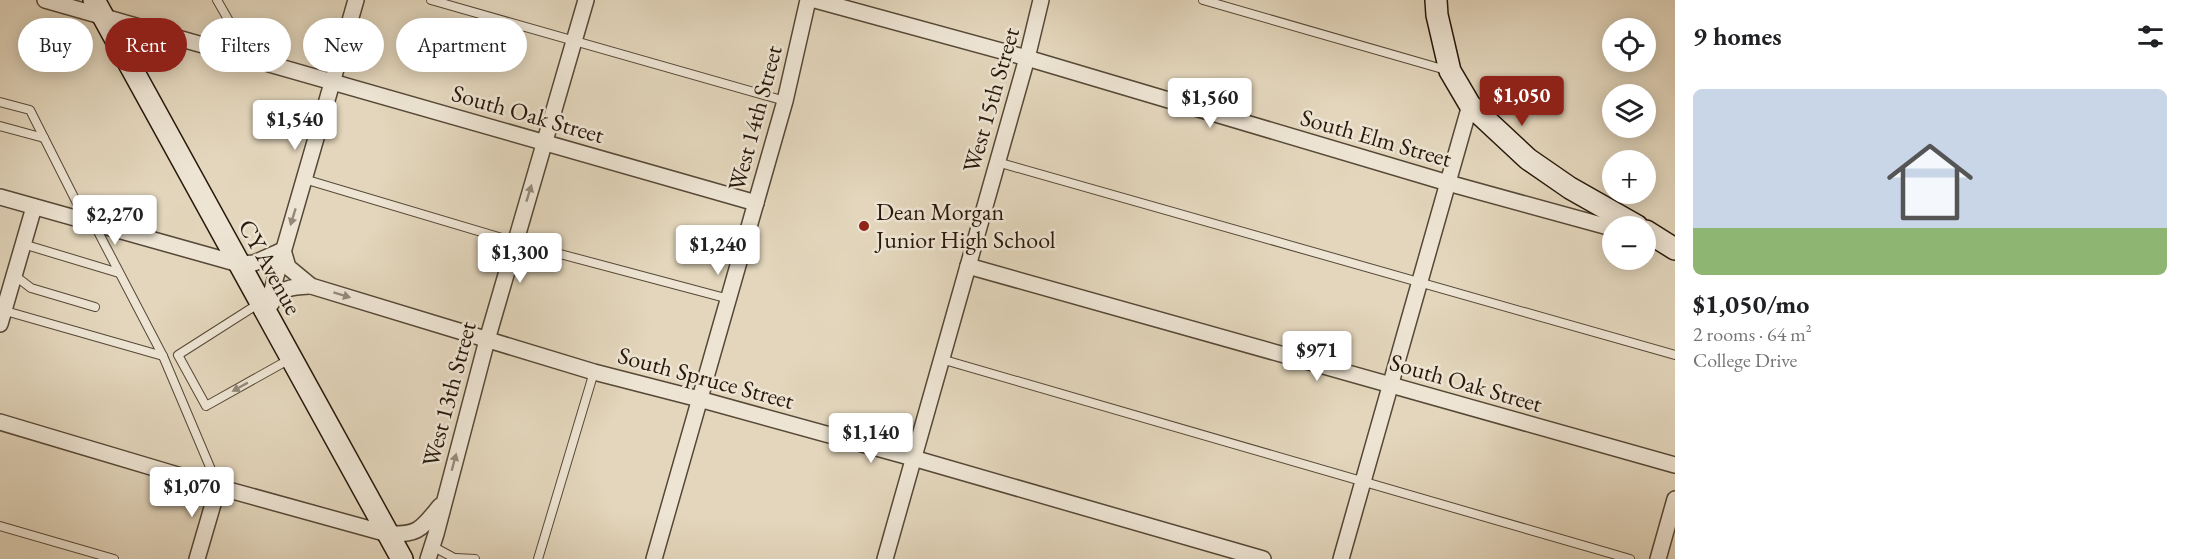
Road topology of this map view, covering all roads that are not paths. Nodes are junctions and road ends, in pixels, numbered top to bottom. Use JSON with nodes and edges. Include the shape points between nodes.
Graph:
{"nodes":[{"id":1,"x":45,"y":0,"type":"edge"},
{"id":2,"x":218,"y":0,"type":"edge"},
{"id":3,"x":356,"y":0,"type":"edge"},
{"id":4,"x":431,"y":0,"type":"edge"},
{"id":5,"x":586,"y":0,"type":"edge"},
{"id":6,"x":808,"y":0,"type":"edge"},
{"id":7,"x":815,"y":0,"type":"edge"},
{"id":8,"x":1041,"y":0,"type":"edge"},
{"id":9,"x":1203,"y":0,"type":"edge"},
{"id":10,"x":1436,"y":0,"type":"edge"},
{"id":11,"x":99,"y":8,"type":"edge"},
{"id":12,"x":228,"y":18,"type":"edge"},
{"id":13,"x":573,"y":41,"type":"junction"},
{"id":14,"x":199,"y":42,"type":"edge"},
{"id":15,"x":1027,"y":58,"type":"junction"},
{"id":16,"x":291,"y":71,"type":"edge"},
{"id":17,"x":1450,"y":71,"type":"junction"},
{"id":18,"x":332,"y":82,"type":"junction"},
{"id":19,"x":785,"y":101,"type":"junction"},
{"id":20,"x":0,"y":102,"type":"edge"},
{"id":21,"x":1470,"y":105,"type":"junction"},
{"id":22,"x":0,"y":126,"type":"edge"},
{"id":23,"x":44,"y":138,"type":"junction"},
{"id":24,"x":545,"y":142,"type":"junction"},
{"id":25,"x":997,"y":162,"type":"junction"},
{"id":26,"x":304,"y":179,"type":"junction"},
{"id":27,"x":1448,"y":183,"type":"junction"},
{"id":28,"x":0,"y":197,"type":"edge"},
{"id":29,"x":756,"y":203,"type":"junction"},
{"id":30,"x":34,"y":207,"type":"junction"},
{"id":31,"x":1619,"y":216,"type":"edge"},
{"id":32,"x":89,"y":221,"type":"junction"},
{"id":33,"x":1602,"y":225,"type":"edge"},
{"id":34,"x":1656,"y":237,"type":"edge"},
{"id":35,"x":1656,"y":241,"type":"edge"},
{"id":36,"x":515,"y":242,"type":"junction"},
{"id":37,"x":23,"y":244,"type":"junction"},
{"id":38,"x":1671,"y":246,"type":"edge"},
{"id":39,"x":283,"y":250,"type":"junction"},
{"id":40,"x":239,"y":264,"type":"junction"},
{"id":41,"x":968,"y":266,"type":"junction"},
{"id":42,"x":119,"y":273,"type":"junction"},
{"id":43,"x":14,"y":275,"type":"junction"},
{"id":44,"x":1419,"y":283,"type":"junction"},
{"id":45,"x":311,"y":286,"type":"junction"},
{"id":46,"x":729,"y":299,"type":"junction"},
{"id":47,"x":94,"y":307,"type":"dead end"},
{"id":48,"x":263,"y":307,"type":"junction"},
{"id":49,"x":1,"y":314,"type":"edge"},
{"id":50,"x":487,"y":340,"type":"junction"},
{"id":51,"x":1675,"y":355,"type":"edge"},
{"id":52,"x":163,"y":356,"type":"junction"},
{"id":53,"x":292,"y":358,"type":"junction"},
{"id":54,"x":941,"y":359,"type":"junction"},
{"id":55,"x":594,"y":372,"type":"junction"},
{"id":56,"x":1390,"y":386,"type":"junction"},
{"id":57,"x":699,"y":399,"type":"junction"},
{"id":58,"x":0,"y":422,"type":"edge"},
{"id":59,"x":913,"y":458,"type":"junction"},
{"id":60,"x":1675,"y":465,"type":"edge"},
{"id":61,"x":1362,"y":483,"type":"junction"},
{"id":62,"x":218,"y":487,"type":"junction"},
{"id":63,"x":1675,"y":499,"type":"edge"},
{"id":64,"x":443,"y":503,"type":"junction"},
{"id":65,"x":0,"y":526,"type":"edge"},
{"id":66,"x":388,"y":534,"type":"junction"},
{"id":67,"x":430,"y":552,"type":"edge"},
{"id":68,"x":456,"y":558,"type":"edge"},
{"id":69,"x":114,"y":559,"type":"edge"},
{"id":70,"x":197,"y":559,"type":"edge"},
{"id":71,"x":402,"y":559,"type":"edge"},
{"id":72,"x":475,"y":559,"type":"edge"},
{"id":73,"x":538,"y":559,"type":"edge"},
{"id":74,"x":654,"y":559,"type":"edge"},
{"id":75,"x":885,"y":559,"type":"edge"},
{"id":76,"x":1263,"y":559,"type":"edge"},
{"id":77,"x":1341,"y":559,"type":"edge"},
{"id":78,"x":1630,"y":559,"type":"edge"},
{"id":79,"x":1658,"y":559,"type":"edge"}],
"edges":[{"from":1,"to":11,"type":"street","name":"South Oak Street"},
{"from":2,"to":12,"type":"lane"},
{"from":3,"to":18,"type":"street"},
{"from":4,"to":13,"type":"lane"},
{"from":5,"to":13,"type":"street","name":"West 13th Street"},
{"from":6,"to":19,"type":"street","name":"West 14th Street"},
{"from":7,"to":15,"type":"street","name":"South Elm Street"},
{"from":8,"to":15,"type":"street","name":"West 15th Street"},
{"from":9,"to":17,"type":"lane"},
{"from":10,"to":17,"type":"main road"},
{"from":11,"to":14,"type":"street","name":"South Oak Street"},
{"from":11,"to":40,"type":"main road","name":"CY Avenue"},
{"from":13,"to":19,"type":"lane"},
{"from":13,"to":24,"type":"street","name":"West 13th Street"},
{"from":15,"to":25,"type":"street","name":"West 15th Street"},
{"from":15,"to":27,"type":"street","name":"South Elm Street"},
{"from":16,"to":18,"type":"street","name":"South Oak Street"},
{"from":17,"to":21,"type":"main road"},
{"from":18,"to":24,"type":"street","name":"South Oak Street"},
{"from":18,"to":26,"type":"street"},
{"from":19,"to":29,"type":"street","name":"West 14th Street"},
{"from":20,"to":23,"type":"lane","via":[[30,110]]},
{"from":21,"to":27,"type":"street"},
{"from":21,"to":31,"type":"main road","via":[[1528,159]]},
{"from":22,"to":23,"type":"lane"},
{"from":23,"to":32,"type":"lane"},
{"from":24,"to":29,"type":"street","name":"South Oak Street"},
{"from":36,"to":24,"type":"street","name":"West 13th Street","one_way":true},
{"from":25,"to":41,"type":"street","name":"West 15th Street"},
{"from":25,"to":44,"type":"lane"},
{"from":26,"to":36,"type":"lane"},
{"from":26,"to":39,"type":"street","one_way":true},
{"from":27,"to":33,"type":"street","name":"South Elm Street"},
{"from":27,"to":44,"type":"street"},
{"from":28,"to":30,"type":"street"},
{"from":29,"to":46,"type":"street","name":"West 14th Street"},
{"from":30,"to":32,"type":"street"},
{"from":30,"to":37,"type":"street"},
{"from":32,"to":40,"type":"street"},
{"from":32,"to":42,"type":"lane"},
{"from":34,"to":38,"type":"main road"},
{"from":35,"to":38,"type":"street"},
{"from":36,"to":46,"type":"lane"},
{"from":36,"to":50,"type":"street","name":"West 13th Street"},
{"from":37,"to":42,"type":"lane"},
{"from":37,"to":43,"type":"street"},
{"from":39,"to":40,"type":"street","via":[[254,263]]},
{"from":39,"to":45,"type":"street","name":"South Spruce Street","via":[[288,267]]},
{"from":39,"to":48,"type":"street"},
{"from":40,"to":48,"type":"main road","name":"CY Avenue"},
{"from":41,"to":54,"type":"street","name":"West 15th Street"},
{"from":41,"to":56,"type":"street","name":"South Oak Street"},
{"from":42,"to":52,"type":"lane"},
{"from":43,"to":47,"type":"lane","via":[[31,288]]},
{"from":43,"to":49,"type":"street"},
{"from":44,"to":51,"type":"lane"},
{"from":44,"to":56,"type":"street"},
{"from":45,"to":48,"type":"street","name":"South Spruce Street","via":[[277,293]]},
{"from":45,"to":50,"type":"street","name":"South Spruce Street","one_way":true},
{"from":46,"to":57,"type":"street","name":"West 14th Street"},
{"from":48,"to":53,"type":"main road","name":"CY Avenue"},
{"from":53,"to":48,"type":"lane","one_way":true,"via":[[206,406],[178,355]]},
{"from":49,"to":52,"type":"lane"},
{"from":50,"to":55,"type":"street","name":"South Spruce Street"},
{"from":64,"to":50,"type":"street","name":"West 13th Street","one_way":true},
{"from":52,"to":62,"type":"lane"},
{"from":53,"to":66,"type":"main road","name":"CY Avenue"},
{"from":54,"to":59,"type":"street","name":"West 15th Street"},
{"from":54,"to":61,"type":"lane"},
{"from":55,"to":57,"type":"street","name":"South Spruce Street"},
{"from":55,"to":73,"type":"lane"},
{"from":56,"to":60,"type":"street","name":"South Oak Street"},
{"from":56,"to":61,"type":"street"},
{"from":57,"to":59,"type":"street","name":"South Spruce Street"},
{"from":57,"to":74,"type":"street","name":"West 14th Street"},
{"from":58,"to":62,"type":"street"},
{"from":59,"to":75,"type":"street","name":"West 15th Street"},
{"from":59,"to":76,"type":"street","name":"South Spruce Street"},
{"from":61,"to":77,"type":"street"},
{"from":61,"to":78,"type":"lane"},
{"from":62,"to":66,"type":"street"},
{"from":62,"to":70,"type":"street"},
{"from":63,"to":79,"type":"street"},
{"from":64,"to":66,"type":"street","via":[[424,526],[410,534]]},
{"from":64,"to":67,"type":"street","name":"West 13th Street"},
{"from":65,"to":69,"type":"lane"},
{"from":66,"to":71,"type":"main road","name":"CY Avenue"},
{"from":67,"to":68,"type":"lane"},
{"from":68,"to":72,"type":"lane"}]}
